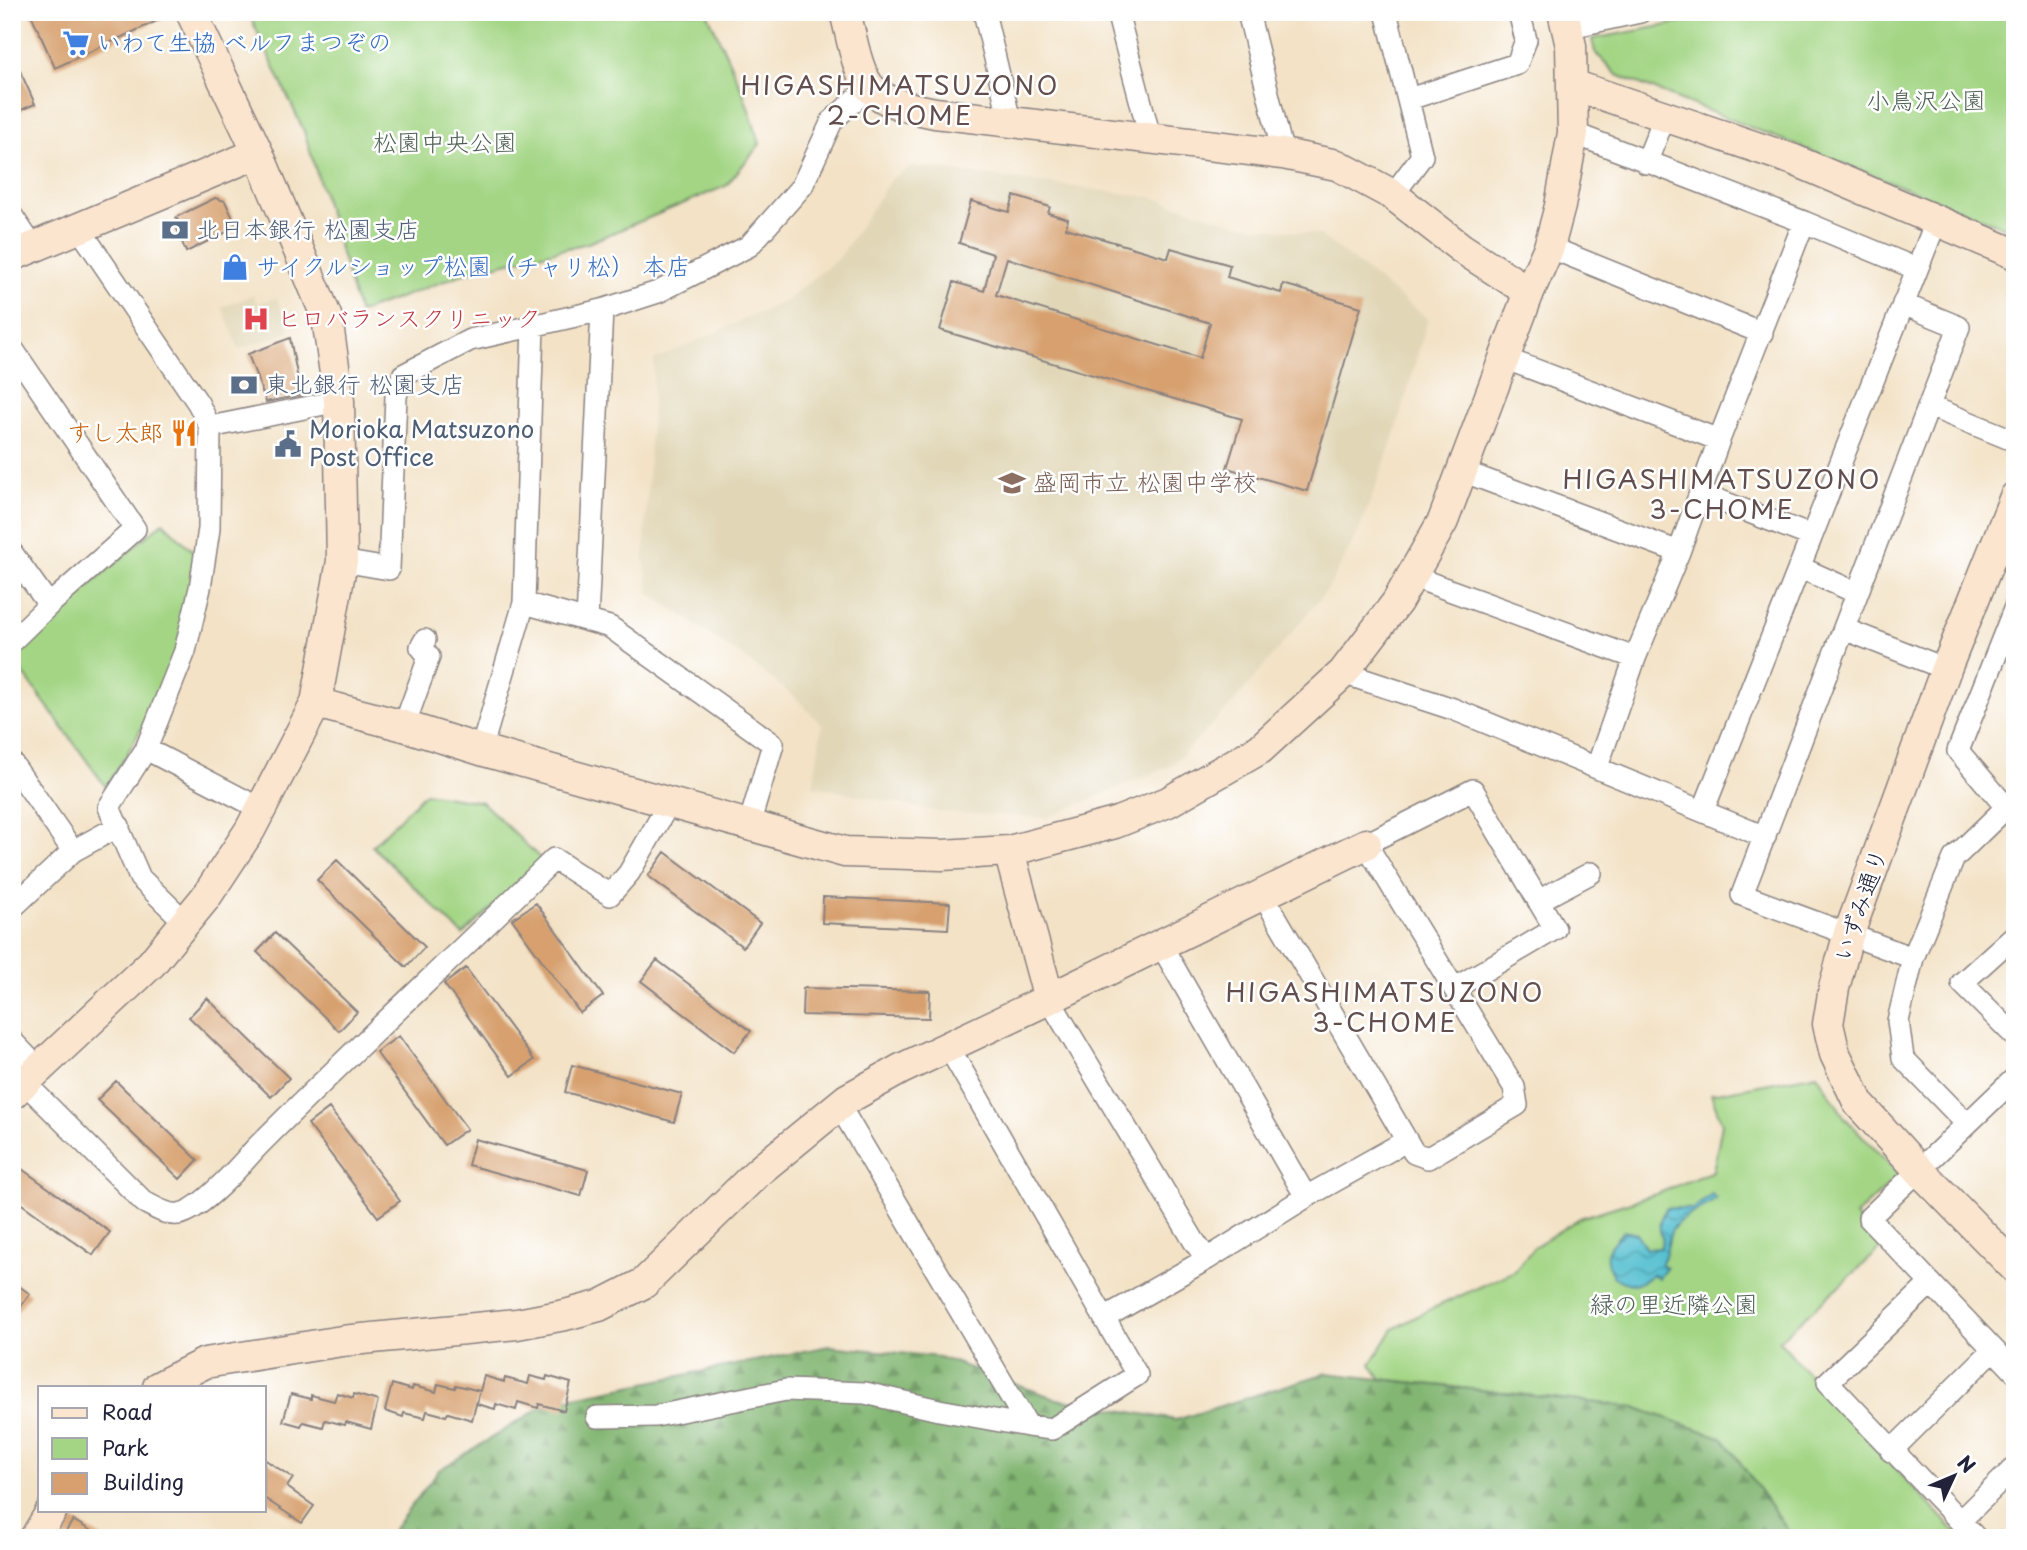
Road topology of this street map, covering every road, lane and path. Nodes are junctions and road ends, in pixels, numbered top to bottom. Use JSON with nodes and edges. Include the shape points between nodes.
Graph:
{"nodes":[{"id":1,"x":191,"y":12,"type":"edge"},
{"id":2,"x":845,"y":12,"type":"edge"},
{"id":3,"x":984,"y":12,"type":"edge"},
{"id":4,"x":1117,"y":12,"type":"edge"},
{"id":5,"x":1248,"y":12,"type":"edge"},
{"id":6,"x":1386,"y":12,"type":"edge"},
{"id":7,"x":1519,"y":12,"type":"edge"},
{"id":8,"x":1640,"y":12,"type":"edge"},
{"id":9,"x":1564,"y":20,"type":"edge"},
{"id":10,"x":1573,"y":85,"type":"junction"},
{"id":11,"x":869,"y":87,"type":"junction"},
{"id":12,"x":1409,"y":99,"type":"junction"},
{"id":13,"x":1664,"y":116,"type":"junction"},
{"id":14,"x":1010,"y":121,"type":"junction"},
{"id":15,"x":1573,"y":133,"type":"junction"},
{"id":16,"x":1150,"y":137,"type":"junction"},
{"id":17,"x":258,"y":153,"type":"junction"},
{"id":18,"x":1283,"y":154,"type":"junction"},
{"id":19,"x":1646,"y":163,"type":"junction"},
{"id":20,"x":1393,"y":195,"type":"junction"},
{"id":21,"x":12,"y":216,"type":"edge"},
{"id":22,"x":1937,"y":219,"type":"junction"},
{"id":23,"x":1804,"y":222,"type":"junction"},
{"id":24,"x":79,"y":228,"type":"junction"},
{"id":25,"x":1549,"y":247,"type":"junction"},
{"id":26,"x":23,"y":251,"type":"edge"},
{"id":27,"x":2015,"y":254,"type":"edge"},
{"id":28,"x":1917,"y":269,"type":"junction"},
{"id":29,"x":1529,"y":292,"type":"junction"},
{"id":30,"x":1903,"y":303,"type":"junction"},
{"id":31,"x":602,"y":310,"type":"junction"},
{"id":32,"x":533,"y":326,"type":"junction"},
{"id":33,"x":1762,"y":334,"type":"junction"},
{"id":34,"x":12,"y":348,"type":"edge"},
{"id":35,"x":1504,"y":358,"type":"junction"},
{"id":36,"x":339,"y":401,"type":"junction"},
{"id":37,"x":1928,"y":406,"type":"junction"},
{"id":38,"x":209,"y":427,"type":"junction"},
{"id":39,"x":1719,"y":440,"type":"junction"},
{"id":40,"x":2015,"y":441,"type":"edge"},
{"id":41,"x":1462,"y":471,"type":"junction"},
{"id":42,"x":1700,"y":493,"type":"junction"},
{"id":43,"x":2015,"y":497,"type":"edge"},
{"id":44,"x":1811,"y":536,"type":"junction"},
{"id":45,"x":1679,"y":552,"type":"junction"},
{"id":46,"x":12,"y":553,"type":"edge"},
{"id":47,"x":342,"y":561,"type":"junction"},
{"id":48,"x":1799,"y":567,"type":"junction"},
{"id":49,"x":1412,"y":576,"type":"junction"},
{"id":50,"x":1857,"y":593,"type":"junction"},
{"id":51,"x":524,"y":603,"type":"junction"},
{"id":52,"x":49,"y":605,"type":"junction"},
{"id":53,"x":2015,"y":607,"type":"edge"},
{"id":54,"x":587,"y":621,"type":"junction"},
{"id":55,"x":1844,"y":629,"type":"junction"},
{"id":56,"x":425,"y":639,"type":"dead end"},
{"id":57,"x":12,"y":641,"type":"edge"},
{"id":58,"x":1635,"y":658,"type":"junction"},
{"id":59,"x":1947,"y":669,"type":"junction"},
{"id":60,"x":1343,"y":673,"type":"junction"},
{"id":61,"x":316,"y":703,"type":"junction"},
{"id":62,"x":404,"y":726,"type":"junction"},
{"id":63,"x":146,"y":749,"type":"junction"},
{"id":64,"x":481,"y":750,"type":"junction"},
{"id":65,"x":13,"y":766,"type":"edge"},
{"id":66,"x":1597,"y":767,"type":"junction"},
{"id":67,"x":669,"y":803,"type":"junction"},
{"id":68,"x":2010,"y":803,"type":"edge"},
{"id":69,"x":261,"y":809,"type":"junction"},
{"id":70,"x":1703,"y":811,"type":"junction"},
{"id":71,"x":749,"y":825,"type":"junction"},
{"id":72,"x":119,"y":826,"type":"junction"},
{"id":73,"x":1765,"y":837,"type":"junction"},
{"id":74,"x":1366,"y":844,"type":"junction"},
{"id":75,"x":73,"y":851,"type":"junction"},
{"id":76,"x":1009,"y":851,"type":"junction"},
{"id":77,"x":1591,"y":873,"type":"dead end"},
{"id":78,"x":1263,"y":895,"type":"junction"},
{"id":79,"x":1538,"y":901,"type":"junction"},
{"id":80,"x":12,"y":908,"type":"edge"},
{"id":81,"x":186,"y":922,"type":"junction"},
{"id":82,"x":2015,"y":935,"type":"edge"},
{"id":83,"x":1848,"y":936,"type":"junction"},
{"id":84,"x":1161,"y":945,"type":"junction"},
{"id":85,"x":1913,"y":958,"type":"junction"},
{"id":86,"x":1455,"y":988,"type":"junction"},
{"id":87,"x":1049,"y":999,"type":"junction"},
{"id":88,"x":2015,"y":1036,"type":"edge"},
{"id":89,"x":12,"y":1041,"type":"edge"},
{"id":90,"x":948,"y":1046,"type":"junction"},
{"id":91,"x":2015,"y":1077,"type":"edge"},
{"id":92,"x":26,"y":1082,"type":"edge"},
{"id":93,"x":839,"y":1105,"type":"junction"},
{"id":94,"x":1967,"y":1124,"type":"junction"},
{"id":95,"x":1406,"y":1141,"type":"junction"},
{"id":96,"x":1919,"y":1170,"type":"junction"},
{"id":97,"x":1306,"y":1198,"type":"junction"},
{"id":98,"x":1208,"y":1259,"type":"junction"},
{"id":99,"x":2015,"y":1268,"type":"edge"},
{"id":100,"x":1931,"y":1283,"type":"junction"},
{"id":101,"x":1104,"y":1318,"type":"junction"},
{"id":102,"x":1993,"y":1350,"type":"junction"},
{"id":103,"x":2015,"y":1372,"type":"edge"},
{"id":104,"x":160,"y":1386,"type":"edge"},
{"id":105,"x":597,"y":1418,"type":"dead end"},
{"id":106,"x":1028,"y":1426,"type":"junction"},
{"id":107,"x":1891,"y":1451,"type":"junction"},
{"id":108,"x":2015,"y":1467,"type":"edge"},
{"id":109,"x":51,"y":1512,"type":"edge"},
{"id":110,"x":1960,"y":1521,"type":"junction"},
{"id":111,"x":35,"y":1538,"type":"edge"},
{"id":112,"x":1976,"y":1538,"type":"edge"}],
"edges":[{"from":1,"to":17,"type":"street"},
{"from":2,"to":11,"type":"street"},
{"from":3,"to":14,"type":"street"},
{"from":4,"to":16,"type":"street"},
{"from":5,"to":18,"type":"street"},
{"from":6,"to":12,"type":"street"},
{"from":7,"to":12,"type":"street","via":[[1526,40],[1517,64]]},
{"from":8,"to":9,"type":"street"},
{"from":9,"to":10,"type":"street"},
{"from":10,"to":13,"type":"street"},
{"from":10,"to":15,"type":"street"},
{"from":11,"to":14,"type":"street","via":[[898,105]]},
{"from":11,"to":31,"type":"street","via":[[832,121],[802,186],[749,246],[658,292]]},
{"from":12,"to":20,"type":"street","via":[[1422,156]]},
{"from":13,"to":19,"type":"street"},
{"from":13,"to":22,"type":"street","via":[[1794,160]]},
{"from":14,"to":16,"type":"street"},
{"from":15,"to":19,"type":"street"},
{"from":15,"to":25,"type":"street"},
{"from":16,"to":18,"type":"street"},
{"from":17,"to":24,"type":"street"},
{"from":17,"to":36,"type":"street","via":[[327,318]]},
{"from":18,"to":20,"type":"street","via":[[1336,165]]},
{"from":19,"to":23,"type":"street"},
{"from":20,"to":29,"type":"street","via":[[1461,248]]},
{"from":21,"to":26,"type":"street"},
{"from":22,"to":27,"type":"street"},
{"from":22,"to":28,"type":"street"},
{"from":23,"to":28,"type":"street"},
{"from":23,"to":33,"type":"street"},
{"from":24,"to":26,"type":"street"},
{"from":24,"to":38,"type":"street","via":[[198,403]]},
{"from":25,"to":29,"type":"street"},
{"from":25,"to":33,"type":"street"},
{"from":28,"to":30,"type":"street"},
{"from":29,"to":35,"type":"street"},
{"from":30,"to":37,"type":"street","via":[[1959,327]]},
{"from":30,"to":44,"type":"street"},
{"from":31,"to":32,"type":"street"},
{"from":31,"to":54,"type":"street"},
{"from":32,"to":47,"type":"street","via":[[470,340],[403,375],[396,396],[389,569]]},
{"from":32,"to":51,"type":"street"},
{"from":33,"to":39,"type":"street"},
{"from":34,"to":52,"type":"street","via":[[135,529]]},
{"from":35,"to":39,"type":"street"},
{"from":35,"to":41,"type":"street"},
{"from":36,"to":38,"type":"street"},
{"from":36,"to":47,"type":"street"},
{"from":37,"to":40,"type":"street"},
{"from":37,"to":50,"type":"street"},
{"from":38,"to":63,"type":"street","via":[[209,529],[200,588],[184,651]]},
{"from":39,"to":42,"type":"street"},
{"from":41,"to":45,"type":"street"},
{"from":41,"to":49,"type":"street","via":[[1443,522]]},
{"from":42,"to":44,"type":"street"},
{"from":42,"to":45,"type":"street"},
{"from":43,"to":59,"type":"street","name":"いずみ通り"},
{"from":44,"to":48,"type":"street"},
{"from":45,"to":58,"type":"street"},
{"from":46,"to":52,"type":"street"},
{"from":47,"to":61,"type":"street"},
{"from":48,"to":50,"type":"street"},
{"from":48,"to":70,"type":"street"},
{"from":49,"to":58,"type":"street"},
{"from":49,"to":60,"type":"street"},
{"from":50,"to":55,"type":"street"},
{"from":51,"to":54,"type":"street"},
{"from":51,"to":64,"type":"street"},
{"from":52,"to":57,"type":"street"},
{"from":53,"to":68,"type":"street","via":[[1958,751]]},
{"from":54,"to":71,"type":"street","via":[[610,627],[773,744]]},
{"from":55,"to":59,"type":"street"},
{"from":55,"to":73,"type":"street"},
{"from":56,"to":62,"type":"street","via":[[421,647],[429,657]]},
{"from":58,"to":66,"type":"street"},
{"from":59,"to":83,"type":"street","name":"いずみ通り"},
{"from":60,"to":66,"type":"street","via":[[1454,709]]},
{"from":60,"to":76,"type":"street","via":[[1260,749],[1168,802],[1115,823]]},
{"from":61,"to":62,"type":"street"},
{"from":61,"to":69,"type":"street"},
{"from":62,"to":64,"type":"street"},
{"from":63,"to":69,"type":"street"},
{"from":63,"to":72,"type":"street","via":[[110,807]]},
{"from":64,"to":67,"type":"street"},
{"from":65,"to":75,"type":"street"},
{"from":66,"to":70,"type":"street"},
{"from":67,"to":71,"type":"street"},
{"from":67,"to":92,"type":"street","via":[[629,873],[610,895],[554,859],[328,1075],[208,1198],[179,1214],[144,1202]]},
{"from":68,"to":85,"type":"street","via":[[1954,858]]},
{"from":69,"to":81,"type":"street"},
{"from":70,"to":73,"type":"street"},
{"from":71,"to":76,"type":"street","via":[[845,852],[942,855]]},
{"from":72,"to":75,"type":"street"},
{"from":72,"to":81,"type":"street","via":[[140,878]]},
{"from":73,"to":83,"type":"street","via":[[1742,895]]},
{"from":74,"to":78,"type":"street"},
{"from":74,"to":79,"type":"street","via":[[1473,790]]},
{"from":74,"to":86,"type":"street"},
{"from":75,"to":80,"type":"street"},
{"from":76,"to":87,"type":"street"},
{"from":77,"to":79,"type":"street"},
{"from":78,"to":84,"type":"street"},
{"from":78,"to":95,"type":"street"},
{"from":79,"to":86,"type":"street","via":[[1555,929]]},
{"from":81,"to":92,"type":"street","via":[[151,964]]},
{"from":82,"to":88,"type":"street","via":[[1962,983]]},
{"from":83,"to":85,"type":"street"},
{"from":83,"to":96,"type":"street","name":"いずみ通り","via":[[1828,1024],[1835,1054],[1859,1104]]},
{"from":84,"to":87,"type":"street"},
{"from":84,"to":97,"type":"street"},
{"from":85,"to":94,"type":"street","via":[[1898,1021],[1903,1058]]},
{"from":86,"to":95,"type":"street","via":[[1514,1087],[1517,1105],[1428,1158],[1414,1153]]},
{"from":87,"to":90,"type":"street"},
{"from":87,"to":98,"type":"street"},
{"from":89,"to":92,"type":"street"},
{"from":90,"to":93,"type":"street"},
{"from":90,"to":101,"type":"street"},
{"from":91,"to":94,"type":"street"},
{"from":93,"to":104,"type":"street","via":[[759,1171],[644,1283],[599,1306],[517,1324],[342,1341],[205,1363]]},
{"from":93,"to":106,"type":"street"},
{"from":94,"to":96,"type":"street"},
{"from":95,"to":97,"type":"street"},
{"from":96,"to":99,"type":"street","name":"いずみ通り"},
{"from":96,"to":100,"type":"street","via":[[1869,1218]]},
{"from":97,"to":98,"type":"street"},
{"from":98,"to":101,"type":"street"},
{"from":100,"to":102,"type":"street"},
{"from":100,"to":107,"type":"street","via":[[1828,1382]]},
{"from":101,"to":106,"type":"street","via":[[1137,1375],[1052,1429]]},
{"from":102,"to":103,"type":"street"},
{"from":102,"to":107,"type":"street"},
{"from":105,"to":106,"type":"street","via":[[656,1416],[786,1390],[865,1393]]},
{"from":107,"to":110,"type":"street"},
{"from":108,"to":110,"type":"street"},
{"from":109,"to":111,"type":"street"},
{"from":110,"to":112,"type":"street"}]}
